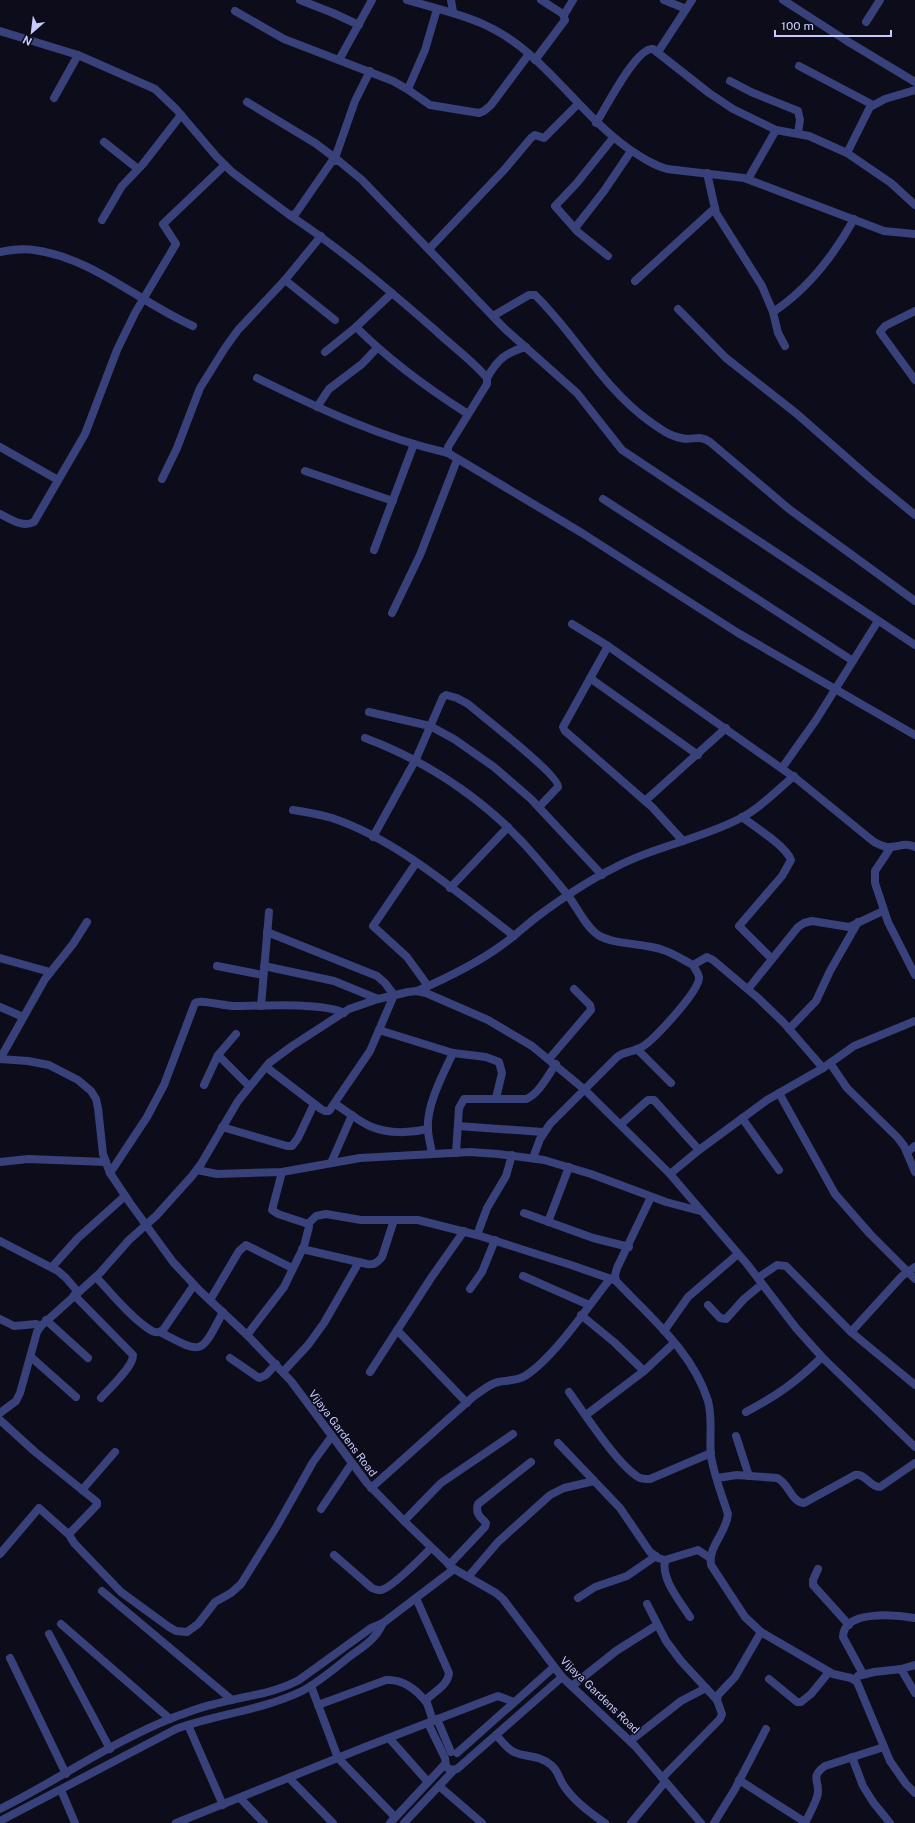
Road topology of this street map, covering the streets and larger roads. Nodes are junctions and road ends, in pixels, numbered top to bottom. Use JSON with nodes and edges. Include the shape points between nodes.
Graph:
{"nodes":[{"id":1,"x":300,"y":0,"type":"edge"},
{"id":2,"x":372,"y":0,"type":"edge"},
{"id":3,"x":407,"y":0,"type":"edge"},
{"id":4,"x":451,"y":0,"type":"edge"},
{"id":5,"x":541,"y":0,"type":"edge"},
{"id":6,"x":573,"y":0,"type":"edge"},
{"id":7,"x":664,"y":0,"type":"edge"},
{"id":8,"x":692,"y":0,"type":"edge"},
{"id":9,"x":783,"y":0,"type":"edge"},
{"id":10,"x":880,"y":0,"type":"edge"},
{"id":11,"x":438,"y":9,"type":"junction"},
{"id":12,"x":686,"y":9,"type":"junction"},
{"id":13,"x":235,"y":10,"type":"dead end"},
{"id":14,"x":453,"y":12,"type":"junction"},
{"id":15,"x":564,"y":15,"type":"junction"},
{"id":16,"x":866,"y":22,"type":"dead end"},
{"id":17,"x":359,"y":25,"type":"junction"},
{"id":18,"x":0,"y":31,"type":"edge"},
{"id":19,"x":658,"y":52,"type":"junction"},
{"id":20,"x":78,"y":55,"type":"junction"},
{"id":21,"x":532,"y":57,"type":"junction"},
{"id":22,"x":338,"y":60,"type":"junction"},
{"id":23,"x":799,"y":66,"type":"dead end"},
{"id":24,"x":370,"y":71,"type":"junction"},
{"id":25,"x":730,"y":81,"type":"dead end"},
{"id":26,"x":915,"y":82,"type":"edge"},
{"id":27,"x":408,"y":89,"type":"junction"},
{"id":28,"x":915,"y":90,"type":"edge"},
{"id":29,"x":54,"y":98,"type":"dead end"},
{"id":30,"x":247,"y":102,"type":"dead end"},
{"id":31,"x":578,"y":104,"type":"junction"},
{"id":32,"x":873,"y":105,"type":"junction"},
{"id":33,"x":181,"y":115,"type":"junction"},
{"id":34,"x":596,"y":123,"type":"junction"},
{"id":35,"x":776,"y":130,"type":"junction"},
{"id":36,"x":798,"y":133,"type":"junction"},
{"id":37,"x":613,"y":138,"type":"junction"},
{"id":38,"x":104,"y":142,"type":"dead end"},
{"id":39,"x":631,"y":151,"type":"junction"},
{"id":40,"x":847,"y":153,"type":"junction"},
{"id":41,"x":337,"y":159,"type":"junction"},
{"id":42,"x":225,"y":165,"type":"junction"},
{"id":43,"x":138,"y":169,"type":"junction"},
{"id":44,"x":707,"y":172,"type":"junction"},
{"id":45,"x":748,"y":179,"type":"junction"},
{"id":46,"x":915,"y":205,"type":"edge"},
{"id":47,"x":715,"y":208,"type":"junction"},
{"id":48,"x":291,"y":216,"type":"junction"},
{"id":49,"x":854,"y":219,"type":"junction"},
{"id":50,"x":102,"y":220,"type":"dead end"},
{"id":51,"x":575,"y":228,"type":"junction"},
{"id":52,"x":915,"y":234,"type":"edge"},
{"id":53,"x":321,"y":236,"type":"junction"},
{"id":54,"x":429,"y":249,"type":"junction"},
{"id":55,"x":0,"y":252,"type":"edge"},
{"id":56,"x":608,"y":256,"type":"dead end"},
{"id":57,"x":285,"y":280,"type":"junction"},
{"id":58,"x":635,"y":281,"type":"dead end"},
{"id":59,"x":392,"y":293,"type":"junction"},
{"id":60,"x":144,"y":298,"type":"junction"},
{"id":61,"x":678,"y":309,"type":"dead end"},
{"id":62,"x":915,"y":311,"type":"edge"},
{"id":63,"x":773,"y":312,"type":"junction"},
{"id":64,"x":493,"y":316,"type":"junction"},
{"id":65,"x":335,"y":320,"type":"dead end"},
{"id":66,"x":193,"y":326,"type":"dead end"},
{"id":67,"x":356,"y":327,"type":"junction"},
{"id":68,"x":785,"y":346,"type":"dead end"},
{"id":69,"x":526,"y":347,"type":"junction"},
{"id":70,"x":377,"y":348,"type":"junction"},
{"id":71,"x":325,"y":352,"type":"dead end"},
{"id":72,"x":257,"y":378,"type":"dead end"},
{"id":73,"x":487,"y":378,"type":"junction"},
{"id":74,"x":915,"y":380,"type":"edge"},
{"id":75,"x":317,"y":407,"type":"junction"},
{"id":76,"x":468,"y":414,"type":"junction"},
{"id":77,"x":414,"y":444,"type":"junction"},
{"id":78,"x":0,"y":447,"type":"edge"},
{"id":79,"x":448,"y":454,"type":"junction"},
{"id":80,"x":457,"y":460,"type":"junction"},
{"id":81,"x":305,"y":471,"type":"dead end"},
{"id":82,"x":162,"y":479,"type":"dead end"},
{"id":83,"x":58,"y":480,"type":"junction"},
{"id":84,"x":603,"y":499,"type":"dead end"},
{"id":85,"x":393,"y":501,"type":"junction"},
{"id":86,"x":0,"y":514,"type":"edge"},
{"id":87,"x":915,"y":515,"type":"edge"},
{"id":88,"x":374,"y":550,"type":"dead end"},
{"id":89,"x":915,"y":601,"type":"edge"},
{"id":90,"x":392,"y":613,"type":"dead end"},
{"id":91,"x":878,"y":621,"type":"junction"},
{"id":92,"x":572,"y":624,"type":"dead end"},
{"id":93,"x":915,"y":645,"type":"edge"},
{"id":94,"x":608,"y":646,"type":"junction"},
{"id":95,"x":853,"y":661,"type":"junction"},
{"id":96,"x":590,"y":678,"type":"junction"},
{"id":97,"x":835,"y":689,"type":"junction"},
{"id":98,"x":369,"y":712,"type":"dead end"},
{"id":99,"x":430,"y":726,"type":"junction"},
{"id":100,"x":726,"y":728,"type":"junction"},
{"id":101,"x":915,"y":735,"type":"edge"},
{"id":102,"x":365,"y":738,"type":"dead end"},
{"id":103,"x":698,"y":755,"type":"junction"},
{"id":104,"x":416,"y":759,"type":"junction"},
{"id":105,"x":782,"y":768,"type":"junction"},
{"id":106,"x":794,"y":776,"type":"junction"},
{"id":107,"x":645,"y":801,"type":"junction"},
{"id":108,"x":539,"y":807,"type":"junction"},
{"id":109,"x":293,"y":810,"type":"dead end"},
{"id":110,"x":742,"y":817,"type":"junction"},
{"id":111,"x":508,"y":827,"type":"junction"},
{"id":112,"x":373,"y":837,"type":"junction"},
{"id":113,"x":683,"y":841,"type":"junction"},
{"id":114,"x":914,"y":845,"type":"edge"},
{"id":115,"x":891,"y":847,"type":"junction"},
{"id":116,"x":416,"y":863,"type":"junction"},
{"id":117,"x":602,"y":875,"type":"junction"},
{"id":118,"x":450,"y":888,"type":"junction"},
{"id":119,"x":568,"y":896,"type":"junction"},
{"id":120,"x":884,"y":911,"type":"junction"},
{"id":121,"x":269,"y":912,"type":"dead end"},
{"id":122,"x":88,"y":922,"type":"dead end"},
{"id":123,"x":858,"y":922,"type":"junction"},
{"id":124,"x":267,"y":932,"type":"junction"},
{"id":125,"x":514,"y":936,"type":"junction"},
{"id":126,"x":0,"y":958,"type":"edge"},
{"id":127,"x":772,"y":959,"type":"junction"},
{"id":128,"x":693,"y":965,"type":"junction"},
{"id":129,"x":217,"y":966,"type":"dead end"},
{"id":130,"x":264,"y":966,"type":"junction"},
{"id":131,"x":50,"y":972,"type":"junction"},
{"id":132,"x":263,"y":974,"type":"junction"},
{"id":133,"x":915,"y":975,"type":"edge"},
{"id":134,"x":428,"y":986,"type":"junction"},
{"id":135,"x":574,"y":988,"type":"dead end"},
{"id":136,"x":748,"y":990,"type":"junction"},
{"id":137,"x":417,"y":991,"type":"junction"},
{"id":138,"x":394,"y":995,"type":"junction"},
{"id":139,"x":378,"y":999,"type":"junction"},
{"id":140,"x":261,"y":1006,"type":"junction"},
{"id":141,"x":0,"y":1007,"type":"edge"},
{"id":142,"x":344,"y":1013,"type":"junction"},
{"id":143,"x":23,"y":1017,"type":"junction"},
{"id":144,"x":915,"y":1021,"type":"edge"},
{"id":145,"x":789,"y":1029,"type":"junction"},
{"id":146,"x":380,"y":1030,"type":"junction"},
{"id":147,"x":236,"y":1034,"type":"dead end"},
{"id":148,"x":637,"y":1049,"type":"junction"},
{"id":149,"x":452,"y":1053,"type":"junction"},
{"id":150,"x":218,"y":1055,"type":"junction"},
{"id":151,"x":0,"y":1059,"type":"edge"},
{"id":152,"x":552,"y":1062,"type":"junction"},
{"id":153,"x":830,"y":1063,"type":"junction"},
{"id":154,"x":266,"y":1067,"type":"junction"},
{"id":155,"x":822,"y":1068,"type":"junction"},
{"id":156,"x":670,"y":1083,"type":"dead end"},
{"id":157,"x":204,"y":1085,"type":"dead end"},
{"id":158,"x":249,"y":1086,"type":"junction"},
{"id":159,"x":585,"y":1090,"type":"junction"},
{"id":160,"x":779,"y":1093,"type":"junction"},
{"id":161,"x":496,"y":1098,"type":"junction"},
{"id":162,"x":314,"y":1104,"type":"junction"},
{"id":163,"x":335,"y":1104,"type":"junction"},
{"id":164,"x":352,"y":1115,"type":"junction"},
{"id":165,"x":742,"y":1118,"type":"junction"},
{"id":166,"x":621,"y":1124,"type":"junction"},
{"id":167,"x":458,"y":1126,"type":"junction"},
{"id":168,"x":222,"y":1127,"type":"junction"},
{"id":169,"x":428,"y":1129,"type":"junction"},
{"id":170,"x":543,"y":1132,"type":"junction"},
{"id":171,"x":915,"y":1146,"type":"edge"},
{"id":172,"x":699,"y":1150,"type":"junction"},
{"id":173,"x":907,"y":1152,"type":"junction"},
{"id":174,"x":456,"y":1153,"type":"junction"},
{"id":175,"x":432,"y":1154,"type":"junction"},
{"id":176,"x":512,"y":1155,"type":"junction"},
{"id":177,"x":533,"y":1158,"type":"junction"},
{"id":178,"x":0,"y":1162,"type":"edge"},
{"id":179,"x":106,"y":1162,"type":"junction"},
{"id":180,"x":331,"y":1163,"type":"junction"},
{"id":181,"x":569,"y":1167,"type":"junction"},
{"id":182,"x":197,"y":1170,"type":"junction"},
{"id":183,"x":779,"y":1170,"type":"dead end"},
{"id":184,"x":282,"y":1172,"type":"junction"},
{"id":185,"x":915,"y":1172,"type":"edge"},
{"id":186,"x":110,"y":1173,"type":"junction"},
{"id":187,"x":670,"y":1174,"type":"junction"},
{"id":188,"x":125,"y":1196,"type":"junction"},
{"id":189,"x":651,"y":1197,"type":"junction"},
{"id":190,"x":700,"y":1211,"type":"junction"},
{"id":191,"x":524,"y":1213,"type":"dead end"},
{"id":192,"x":394,"y":1220,"type":"junction"},
{"id":193,"x":548,"y":1222,"type":"junction"},
{"id":194,"x":308,"y":1224,"type":"junction"},
{"id":195,"x":146,"y":1225,"type":"junction"},
{"id":196,"x":464,"y":1231,"type":"junction"},
{"id":197,"x":477,"y":1235,"type":"junction"},
{"id":198,"x":495,"y":1240,"type":"junction"},
{"id":199,"x":0,"y":1241,"type":"edge"},
{"id":200,"x":629,"y":1247,"type":"junction"},
{"id":201,"x":302,"y":1249,"type":"junction"},
{"id":202,"x":738,"y":1254,"type":"junction"},
{"id":203,"x":359,"y":1262,"type":"junction"},
{"id":204,"x":52,"y":1267,"type":"junction"},
{"id":205,"x":292,"y":1268,"type":"junction"},
{"id":206,"x":912,"y":1269,"type":"edge"},
{"id":207,"x":96,"y":1276,"type":"junction"},
{"id":208,"x":523,"y":1276,"type":"dead end"},
{"id":209,"x":915,"y":1279,"type":"edge"},
{"id":210,"x":613,"y":1280,"type":"junction"},
{"id":211,"x":760,"y":1281,"type":"junction"},
{"id":212,"x":194,"y":1285,"type":"junction"},
{"id":213,"x":470,"y":1289,"type":"dead end"},
{"id":214,"x":76,"y":1294,"type":"junction"},
{"id":215,"x":210,"y":1300,"type":"junction"},
{"id":216,"x":589,"y":1305,"type":"junction"},
{"id":217,"x":708,"y":1305,"type":"dead end"},
{"id":218,"x":223,"y":1312,"type":"junction"},
{"id":219,"x":581,"y":1315,"type":"junction"},
{"id":220,"x":0,"y":1319,"type":"edge"},
{"id":221,"x":44,"y":1323,"type":"junction"},
{"id":222,"x":398,"y":1330,"type":"junction"},
{"id":223,"x":664,"y":1331,"type":"junction"},
{"id":224,"x":160,"y":1332,"type":"junction"},
{"id":225,"x":851,"y":1332,"type":"junction"},
{"id":226,"x":246,"y":1335,"type":"junction"},
{"id":227,"x":674,"y":1343,"type":"junction"},
{"id":228,"x":31,"y":1357,"type":"junction"},
{"id":229,"x":822,"y":1357,"type":"junction"},
{"id":230,"x":88,"y":1358,"type":"dead end"},
{"id":231,"x":230,"y":1358,"type":"dead end"},
{"id":232,"x":276,"y":1364,"type":"junction"},
{"id":233,"x":644,"y":1371,"type":"junction"},
{"id":234,"x":283,"y":1372,"type":"junction"},
{"id":235,"x":370,"y":1372,"type":"dead end"},
{"id":236,"x":915,"y":1385,"type":"edge"},
{"id":237,"x":569,"y":1392,"type":"dead end"},
{"id":238,"x":76,"y":1397,"type":"dead end"},
{"id":239,"x":101,"y":1398,"type":"dead end"},
{"id":240,"x":466,"y":1403,"type":"junction"},
{"id":241,"x":746,"y":1412,"type":"dead end"},
{"id":242,"x":0,"y":1413,"type":"edge"},
{"id":243,"x":586,"y":1415,"type":"junction"},
{"id":244,"x":0,"y":1420,"type":"edge"},
{"id":245,"x":513,"y":1434,"type":"dead end"},
{"id":246,"x":332,"y":1436,"type":"junction"},
{"id":247,"x":736,"y":1436,"type":"dead end"},
{"id":248,"x":558,"y":1442,"type":"dead end"},
{"id":249,"x":915,"y":1447,"type":"edge"},
{"id":250,"x":115,"y":1452,"type":"dead end"},
{"id":251,"x":711,"y":1453,"type":"junction"},
{"id":252,"x":530,"y":1462,"type":"dead end"},
{"id":253,"x":915,"y":1463,"type":"edge"},
{"id":254,"x":352,"y":1464,"type":"junction"},
{"id":255,"x":749,"y":1476,"type":"junction"},
{"id":256,"x":717,"y":1478,"type":"junction"},
{"id":257,"x":594,"y":1481,"type":"junction"},
{"id":258,"x":371,"y":1488,"type":"junction"},
{"id":259,"x":82,"y":1490,"type":"junction"},
{"id":260,"x":321,"y":1509,"type":"dead end"},
{"id":261,"x":404,"y":1521,"type":"junction"},
{"id":262,"x":68,"y":1533,"type":"junction"},
{"id":263,"x":431,"y":1548,"type":"junction"},
{"id":264,"x":0,"y":1554,"type":"edge"},
{"id":265,"x":334,"y":1555,"type":"dead end"},
{"id":266,"x":656,"y":1556,"type":"junction"},
{"id":267,"x":710,"y":1558,"type":"junction"},
{"id":268,"x":665,"y":1560,"type":"junction"},
{"id":269,"x":451,"y":1567,"type":"junction"},
{"id":270,"x":818,"y":1568,"type":"dead end"},
{"id":271,"x":468,"y":1577,"type":"junction"},
{"id":272,"x":102,"y":1591,"type":"dead end"},
{"id":273,"x":416,"y":1598,"type":"junction"},
{"id":274,"x":578,"y":1598,"type":"dead end"},
{"id":275,"x":647,"y":1604,"type":"dead end"},
{"id":276,"x":690,"y":1617,"type":"dead end"},
{"id":277,"x":915,"y":1618,"type":"edge"},
{"id":278,"x":383,"y":1623,"type":"junction"},
{"id":279,"x":61,"y":1624,"type":"dead end"},
{"id":280,"x":849,"y":1624,"type":"junction"},
{"id":281,"x":657,"y":1625,"type":"junction"},
{"id":282,"x":761,"y":1632,"type":"junction"},
{"id":283,"x":50,"y":1634,"type":"dead end"},
{"id":284,"x":10,"y":1658,"type":"dead end"},
{"id":285,"x":915,"y":1665,"type":"edge"},
{"id":286,"x":554,"y":1667,"type":"junction"},
{"id":287,"x":901,"y":1669,"type":"junction"},
{"id":288,"x":829,"y":1672,"type":"junction"},
{"id":289,"x":863,"y":1674,"type":"junction"},
{"id":290,"x":562,"y":1677,"type":"junction"},
{"id":291,"x":851,"y":1678,"type":"junction"},
{"id":292,"x":770,"y":1679,"type":"dead end"},
{"id":293,"x":311,"y":1686,"type":"junction"},
{"id":294,"x":572,"y":1686,"type":"junction"},
{"id":295,"x":706,"y":1688,"type":"junction"},
{"id":296,"x":915,"y":1692,"type":"edge"},
{"id":297,"x":232,"y":1700,"type":"junction"},
{"id":298,"x":717,"y":1700,"type":"junction"},
{"id":299,"x":514,"y":1702,"type":"junction"},
{"id":300,"x":427,"y":1703,"type":"junction"},
{"id":301,"x":318,"y":1705,"type":"junction"},
{"id":302,"x":170,"y":1719,"type":"junction"},
{"id":303,"x":433,"y":1721,"type":"junction"},
{"id":304,"x":188,"y":1725,"type":"junction"},
{"id":305,"x":766,"y":1729,"type":"dead end"},
{"id":306,"x":496,"y":1735,"type":"junction"},
{"id":307,"x":389,"y":1738,"type":"junction"},
{"id":308,"x":630,"y":1741,"type":"junction"},
{"id":309,"x":884,"y":1746,"type":"junction"},
{"id":310,"x":110,"y":1749,"type":"junction"},
{"id":311,"x":454,"y":1753,"type":"junction"},
{"id":312,"x":852,"y":1757,"type":"junction"},
{"id":313,"x":338,"y":1758,"type":"junction"},
{"id":314,"x":445,"y":1761,"type":"junction"},
{"id":315,"x":458,"y":1768,"type":"junction"},
{"id":316,"x":66,"y":1774,"type":"junction"},
{"id":317,"x":289,"y":1778,"type":"junction"},
{"id":318,"x":664,"y":1780,"type":"junction"},
{"id":319,"x":740,"y":1780,"type":"junction"},
{"id":320,"x":428,"y":1782,"type":"junction"},
{"id":321,"x":439,"y":1786,"type":"junction"},
{"id":322,"x":61,"y":1790,"type":"junction"},
{"id":323,"x":915,"y":1793,"type":"edge"},
{"id":324,"x":240,"y":1798,"type":"junction"},
{"id":325,"x":223,"y":1805,"type":"junction"},
{"id":326,"x":0,"y":1809,"type":"edge"},
{"id":327,"x":192,"y":1820,"type":"edge"},
{"id":328,"x":393,"y":1820,"type":"edge"},
{"id":329,"x":0,"y":1821,"type":"edge"},
{"id":330,"x":75,"y":1823,"type":"edge"},
{"id":331,"x":176,"y":1823,"type":"edge"},
{"id":332,"x":264,"y":1823,"type":"edge"},
{"id":333,"x":333,"y":1823,"type":"edge"},
{"id":334,"x":404,"y":1823,"type":"edge"},
{"id":335,"x":482,"y":1823,"type":"edge"},
{"id":336,"x":605,"y":1823,"type":"edge"},
{"id":337,"x":631,"y":1823,"type":"edge"},
{"id":338,"x":701,"y":1823,"type":"edge"},
{"id":339,"x":714,"y":1823,"type":"edge"},
{"id":340,"x":805,"y":1823,"type":"edge"},
{"id":341,"x":890,"y":1823,"type":"edge"}],
"edges":[{"from":1,"to":17,"type":"street"},
{"from":2,"to":17,"type":"street"},
{"from":3,"to":11,"type":"street"},
{"from":4,"to":14,"type":"street"},
{"from":5,"to":15,"type":"street"},
{"from":6,"to":15,"type":"street"},
{"from":7,"to":12,"type":"street"},
{"from":8,"to":12,"type":"street"},
{"from":9,"to":26,"type":"street"},
{"from":10,"to":16,"type":"street"},
{"from":11,"to":14,"type":"street"},
{"from":11,"to":27,"type":"street","via":[[425,50]]},
{"from":12,"to":19,"type":"street"},
{"from":13,"to":22,"type":"street","via":[[284,39]]},
{"from":14,"to":21,"type":"street","via":[[494,28]]},
{"from":15,"to":21,"type":"street","via":[[563,23]]},
{"from":17,"to":22,"type":"street"},
{"from":18,"to":20,"type":"street"},
{"from":19,"to":34,"type":"street","via":[[650,49],[638,57]]},
{"from":19,"to":35,"type":"street","via":[[709,94],[732,109]]},
{"from":20,"to":29,"type":"street"},
{"from":20,"to":33,"type":"street","via":[[155,89]]},
{"from":21,"to":27,"type":"street","via":[[491,105],[481,113],[430,105]]},
{"from":21,"to":31,"type":"street"},
{"from":22,"to":24,"type":"street"},
{"from":23,"to":32,"type":"street"},
{"from":24,"to":27,"type":"street"},
{"from":24,"to":41,"type":"street","via":[[355,101]]},
{"from":25,"to":36,"type":"street","via":[[798,111]]},
{"from":28,"to":32,"type":"street"},
{"from":30,"to":41,"type":"street"},
{"from":31,"to":34,"type":"street"},
{"from":31,"to":54,"type":"street","via":[[544,138],[535,135],[531,138]]},
{"from":32,"to":40,"type":"street","via":[[868,110]]},
{"from":33,"to":42,"type":"street"},
{"from":33,"to":43,"type":"street"},
{"from":34,"to":37,"type":"street"},
{"from":35,"to":36,"type":"street"},
{"from":35,"to":45,"type":"street"},
{"from":36,"to":40,"type":"street"},
{"from":37,"to":39,"type":"street"},
{"from":37,"to":51,"type":"street","via":[[576,184],[556,204],[556,208]]},
{"from":38,"to":43,"type":"street"},
{"from":39,"to":44,"type":"street","via":[[656,166]]},
{"from":39,"to":51,"type":"street"},
{"from":40,"to":46,"type":"street","via":[[891,183]]},
{"from":41,"to":48,"type":"street","via":[[330,164],[296,213]]},
{"from":41,"to":54,"type":"street","via":[[362,180]]},
{"from":42,"to":48,"type":"street"},
{"from":42,"to":60,"type":"street","via":[[164,222],[163,226],[176,244]]},
{"from":43,"to":50,"type":"street","via":[[122,186]]},
{"from":44,"to":45,"type":"street"},
{"from":44,"to":47,"type":"street"},
{"from":45,"to":49,"type":"street"},
{"from":47,"to":58,"type":"street"},
{"from":47,"to":63,"type":"street","via":[[721,223],[762,286]]},
{"from":48,"to":53,"type":"street"},
{"from":49,"to":52,"type":"street","via":[[884,230]]},
{"from":49,"to":63,"type":"street","via":[[839,245],[816,274],[796,295]]},
{"from":51,"to":56,"type":"street"},
{"from":53,"to":57,"type":"street"},
{"from":53,"to":59,"type":"street"},
{"from":54,"to":64,"type":"street"},
{"from":55,"to":60,"type":"street","via":[[32,250],[66,258]]},
{"from":57,"to":65,"type":"street"},
{"from":57,"to":82,"type":"street","via":[[232,337],[210,371],[197,395]]},
{"from":59,"to":67,"type":"street"},
{"from":59,"to":73,"type":"street"},
{"from":60,"to":66,"type":"street","via":[[172,317]]},
{"from":60,"to":83,"type":"street","via":[[117,350],[85,434]]},
{"from":61,"to":87,"type":"street","via":[[726,358],[798,414]]},
{"from":62,"to":74,"type":"street","via":[[885,326],[880,332]]},
{"from":63,"to":68,"type":"street","via":[[778,333]]},
{"from":64,"to":69,"type":"street"},
{"from":64,"to":89,"type":"street","via":[[529,295],[535,295],[582,349],[600,375],[633,409],[672,435],[687,439],[705,438],[789,509]]},
{"from":67,"to":70,"type":"street"},
{"from":67,"to":71,"type":"street"},
{"from":69,"to":73,"type":"street","via":[[514,350],[500,359]]},
{"from":69,"to":91,"type":"street","via":[[577,393],[616,444],[629,455]]},
{"from":70,"to":75,"type":"street","via":[[362,364],[329,389]]},
{"from":70,"to":76,"type":"street","via":[[417,381]]},
{"from":72,"to":75,"type":"street"},
{"from":73,"to":76,"type":"street","via":[[487,384]]},
{"from":75,"to":77,"type":"street","via":[[348,421]]},
{"from":76,"to":79,"type":"street","via":[[448,447]]},
{"from":77,"to":79,"type":"street"},
{"from":77,"to":85,"type":"street"},
{"from":78,"to":83,"type":"street"},
{"from":79,"to":80,"type":"street"},
{"from":80,"to":90,"type":"street","via":[[420,555]]},
{"from":80,"to":97,"type":"street","via":[[582,533],[738,633]]},
{"from":81,"to":85,"type":"street"},
{"from":83,"to":86,"type":"street","via":[[34,522],[28,525],[19,524]]},
{"from":84,"to":95,"type":"street"},
{"from":85,"to":88,"type":"street"},
{"from":91,"to":93,"type":"street"},
{"from":91,"to":95,"type":"street"},
{"from":92,"to":94,"type":"street"},
{"from":94,"to":96,"type":"street"},
{"from":94,"to":100,"type":"street"},
{"from":95,"to":97,"type":"street"},
{"from":96,"to":103,"type":"street"},
{"from":96,"to":107,"type":"street","via":[[563,727]]},
{"from":97,"to":101,"type":"street"},
{"from":97,"to":105,"type":"street"},
{"from":98,"to":99,"type":"street"},
{"from":99,"to":104,"type":"street"},
{"from":99,"to":108,"type":"street","via":[[494,767]]},
{"from":99,"to":108,"type":"street","via":[[446,695],[468,704],[556,780],[558,787]]},
{"from":100,"to":103,"type":"street"},
{"from":100,"to":105,"type":"street"},
{"from":102,"to":104,"type":"street"},
{"from":103,"to":107,"type":"street"},
{"from":104,"to":111,"type":"street"},
{"from":104,"to":112,"type":"street"},
{"from":105,"to":106,"type":"street"},
{"from":106,"to":110,"type":"street"},
{"from":106,"to":115,"type":"street","via":[[874,842]]},
{"from":107,"to":113,"type":"street"},
{"from":108,"to":117,"type":"street"},
{"from":109,"to":112,"type":"street","via":[[332,819]]},
{"from":110,"to":113,"type":"street"},
{"from":110,"to":127,"type":"street","via":[[782,848],[791,860],[782,876],[738,926]]},
{"from":111,"to":118,"type":"street"},
{"from":111,"to":119,"type":"street"},
{"from":112,"to":116,"type":"street"},
{"from":113,"to":117,"type":"street","via":[[642,854]]},
{"from":114,"to":115,"type":"street"},
{"from":115,"to":120,"type":"street","via":[[874,876]]},
{"from":116,"to":118,"type":"street"},
{"from":116,"to":134,"type":"street","via":[[372,926],[407,958]]},
{"from":117,"to":119,"type":"street"},
{"from":118,"to":125,"type":"street"},
{"from":119,"to":125,"type":"street"},
{"from":119,"to":128,"type":"street","via":[[599,936],[662,949]]},
{"from":120,"to":123,"type":"street"},
{"from":120,"to":133,"type":"street"},
{"from":121,"to":124,"type":"street"},
{"from":122,"to":131,"type":"street"},
{"from":123,"to":127,"type":"street","via":[[849,926],[819,921],[804,923]]},
{"from":123,"to":145,"type":"street","via":[[816,1001]]},
{"from":124,"to":130,"type":"street"},
{"from":124,"to":138,"type":"street","via":[[377,976]]},
{"from":125,"to":134,"type":"street","via":[[462,971]]},
{"from":126,"to":131,"type":"street"},
{"from":127,"to":136,"type":"street"},
{"from":128,"to":136,"type":"street","via":[[710,958]]},
{"from":128,"to":148,"type":"street","via":[[700,977],[689,998],[649,1042]]},
{"from":129,"to":132,"type":"street"},
{"from":130,"to":132,"type":"street"},
{"from":130,"to":139,"type":"street","via":[[334,981]]},
{"from":131,"to":143,"type":"street"},
{"from":132,"to":140,"type":"street"},
{"from":134,"to":137,"type":"street"},
{"from":135,"to":152,"type":"street","via":[[590,1005],[591,1010]]},
{"from":136,"to":145,"type":"street"},
{"from":137,"to":138,"type":"street"},
{"from":137,"to":152,"type":"street","via":[[488,1020],[532,1046]]},
{"from":138,"to":139,"type":"street"},
{"from":138,"to":146,"type":"street"},
{"from":139,"to":142,"type":"street"},
{"from":140,"to":142,"type":"street","via":[[330,1008]]},
{"from":140,"to":186,"type":"street","via":[[226,1006],[201,1001],[195,1003],[164,1085],[147,1117]]},
{"from":141,"to":143,"type":"street"},
{"from":142,"to":154,"type":"street","via":[[280,1054]]},
{"from":143,"to":151,"type":"street"},
{"from":144,"to":153,"type":"street","via":[[854,1046]]},
{"from":145,"to":155,"type":"street"},
{"from":146,"to":149,"type":"street"},
{"from":146,"to":163,"type":"street","via":[[370,1051]]},
{"from":147,"to":150,"type":"street"},
{"from":148,"to":156,"type":"street"},
{"from":148,"to":159,"type":"street","via":[[622,1052]]},
{"from":149,"to":161,"type":"street","via":[[500,1062],[502,1073]]},
{"from":149,"to":169,"type":"street","via":[[433,1102]]},
{"from":150,"to":157,"type":"street"},
{"from":150,"to":158,"type":"street"},
{"from":151,"to":179,"type":"street","name":"Vijaya Gardens Road","via":[[49,1065],[78,1080],[91,1091],[98,1108]]},
{"from":152,"to":159,"type":"street"},
{"from":152,"to":161,"type":"street","via":[[531,1097]]},
{"from":153,"to":155,"type":"street"},
{"from":153,"to":173,"type":"street","via":[[847,1088],[898,1138]]},
{"from":154,"to":158,"type":"street"},
{"from":154,"to":162,"type":"street"},
{"from":155,"to":160,"type":"street"},
{"from":158,"to":168,"type":"street"},
{"from":159,"to":166,"type":"street"},
{"from":159,"to":170,"type":"street"},
{"from":160,"to":165,"type":"street"},
{"from":160,"to":206,"type":"street","via":[[835,1194],[870,1234]]},
{"from":161,"to":167,"type":"street","via":[[464,1098],[459,1108]]},
{"from":162,"to":163,"type":"street","via":[[325,1112]]},
{"from":162,"to":168,"type":"street","via":[[292,1146]]},
{"from":163,"to":164,"type":"street"},
{"from":164,"to":169,"type":"street","via":[[371,1127],[384,1131],[415,1132]]},
{"from":164,"to":180,"type":"street"},
{"from":165,"to":172,"type":"street"},
{"from":165,"to":183,"type":"street"},
{"from":166,"to":172,"type":"street","via":[[648,1100],[654,1100]]},
{"from":166,"to":187,"type":"street"},
{"from":167,"to":170,"type":"street"},
{"from":167,"to":174,"type":"street"},
{"from":168,"to":182,"type":"street"},
{"from":169,"to":175,"type":"street"},
{"from":170,"to":177,"type":"street"},
{"from":171,"to":173,"type":"street"},
{"from":172,"to":187,"type":"street"},
{"from":173,"to":185,"type":"street"},
{"from":174,"to":175,"type":"street"},
{"from":174,"to":176,"type":"street"},
{"from":175,"to":180,"type":"street","via":[[360,1158]]},
{"from":176,"to":177,"type":"street"},
{"from":176,"to":197,"type":"street","via":[[506,1176],[487,1208]]},
{"from":177,"to":181,"type":"street"},
{"from":178,"to":179,"type":"street","via":[[28,1159]]},
{"from":179,"to":186,"type":"street","name":"Vijaya Gardens Road"},
{"from":180,"to":184,"type":"street"},
{"from":181,"to":189,"type":"street"},
{"from":181,"to":193,"type":"street"},
{"from":182,"to":184,"type":"street","via":[[217,1174]]},
{"from":182,"to":195,"type":"street"},
{"from":184,"to":194,"type":"street","via":[[272,1210]]},
{"from":186,"to":188,"type":"street","name":"Vijaya Gardens Road"},
{"from":187,"to":190,"type":"street"},
{"from":188,"to":195,"type":"street","name":"Vijaya Gardens Road"},
{"from":188,"to":204,"type":"street","via":[[78,1238]]},
{"from":189,"to":190,"type":"street"},
{"from":189,"to":200,"type":"street"},
{"from":190,"to":202,"type":"street"},
{"from":191,"to":193,"type":"street"},
{"from":192,"to":194,"type":"street","via":[[361,1220],[326,1214],[316,1216]]},
{"from":192,"to":196,"type":"street","via":[[418,1220]]},
{"from":192,"to":203,"type":"street","via":[[382,1258],[374,1265]]},
{"from":193,"to":200,"type":"street","via":[[593,1238]]},
{"from":194,"to":201,"type":"street"},
{"from":195,"to":207,"type":"street"},
{"from":195,"to":212,"type":"street","name":"Vijaya Gardens Road","via":[[173,1262]]},
{"from":196,"to":197,"type":"street"},
{"from":196,"to":222,"type":"street"},
{"from":197,"to":198,"type":"street"},
{"from":198,"to":210,"type":"street"},
{"from":198,"to":213,"type":"street","via":[[482,1272]]},
{"from":199,"to":204,"type":"street"},
{"from":200,"to":210,"type":"street"},
{"from":201,"to":203,"type":"street"},
{"from":201,"to":205,"type":"street"},
{"from":202,"to":211,"type":"street"},
{"from":202,"to":223,"type":"street","via":[[688,1297]]},
{"from":203,"to":234,"type":"street","via":[[324,1324],[308,1346]]},
{"from":204,"to":214,"type":"street","via":[[66,1278]]},
{"from":205,"to":215,"type":"street","via":[[246,1245]]},
{"from":205,"to":226,"type":"street","via":[[284,1287]]},
{"from":206,"to":209,"type":"street"},
{"from":206,"to":225,"type":"street"},
{"from":207,"to":214,"type":"street"},
{"from":207,"to":224,"type":"street","via":[[140,1321],[152,1331]]},
{"from":208,"to":216,"type":"street"},
{"from":210,"to":216,"type":"street"},
{"from":210,"to":223,"type":"street"},
{"from":211,"to":217,"type":"street","via":[[726,1319],[720,1318]]},
{"from":211,"to":225,"type":"street","via":[[777,1265],[786,1266]]},
{"from":211,"to":229,"type":"street"},
{"from":212,"to":215,"type":"street","name":"Vijaya Gardens Road"},
{"from":212,"to":224,"type":"street"},
{"from":214,"to":221,"type":"street"},
{"from":214,"to":239,"type":"street","via":[[133,1355],[132,1362]]},
{"from":215,"to":218,"type":"street","name":"Vijaya Gardens Road"},
{"from":216,"to":219,"type":"street"},
{"from":218,"to":224,"type":"street","via":[[208,1340],[200,1348],[186,1346]]},
{"from":218,"to":226,"type":"street","name":"Vijaya Gardens Road"},
{"from":219,"to":233,"type":"street"},
{"from":219,"to":240,"type":"street","via":[[535,1368],[514,1381],[490,1385]]},
{"from":220,"to":221,"type":"street","via":[[14,1326]]},
{"from":221,"to":228,"type":"street","via":[[37,1332]]},
{"from":221,"to":230,"type":"street"},
{"from":222,"to":235,"type":"street"},
{"from":222,"to":240,"type":"street"},
{"from":223,"to":227,"type":"street"},
{"from":225,"to":236,"type":"street"},
{"from":226,"to":232,"type":"street","name":"Vijaya Gardens Road"},
{"from":227,"to":233,"type":"street"},
{"from":227,"to":251,"type":"street","via":[[694,1370],[708,1401]]},
{"from":228,"to":238,"type":"street"},
{"from":228,"to":242,"type":"street","via":[[16,1401]]},
{"from":229,"to":241,"type":"street","via":[[777,1395]]},
{"from":229,"to":249,"type":"street"},
{"from":231,"to":232,"type":"street","via":[[259,1378],[266,1375]]},
{"from":232,"to":234,"type":"street","name":"Vijaya Gardens Road"},
{"from":233,"to":243,"type":"street"},
{"from":234,"to":246,"type":"street","name":"Vijaya Gardens Road"},
{"from":237,"to":243,"type":"street"},
{"from":240,"to":258,"type":"street"},
{"from":243,"to":251,"type":"street","via":[[627,1467],[640,1478],[650,1479]]},
{"from":244,"to":259,"type":"street"},
{"from":245,"to":261,"type":"street","via":[[441,1483]]},
{"from":246,"to":254,"type":"street","name":"Vijaya Gardens Road"},
{"from":246,"to":262,"type":"street","via":[[313,1462],[241,1584],[215,1602],[198,1624],[187,1632],[169,1627],[121,1592],[74,1543]]},
{"from":247,"to":255,"type":"street"},
{"from":248,"to":257,"type":"street"},
{"from":250,"to":259,"type":"street"},
{"from":251,"to":256,"type":"street"},
{"from":252,"to":269,"type":"street","via":[[478,1504],[476,1509],[486,1527]]},
{"from":253,"to":255,"type":"street","via":[[880,1487],[858,1474],[804,1503],[796,1500],[782,1480]]},
{"from":254,"to":258,"type":"street","name":"Vijaya Gardens Road"},
{"from":254,"to":260,"type":"street"},
{"from":255,"to":256,"type":"street"},
{"from":256,"to":267,"type":"street","via":[[728,1514],[727,1524],[712,1549]]},
{"from":257,"to":266,"type":"street","via":[[629,1520],[650,1552]]},
{"from":257,"to":271,"type":"street","via":[[564,1488],[550,1495],[498,1542]]},
{"from":258,"to":261,"type":"street","name":"Vijaya Gardens Road"},
{"from":259,"to":262,"type":"street","via":[[97,1502],[97,1505]]},
{"from":261,"to":263,"type":"street","name":"Vijaya Gardens Road"},
{"from":262,"to":264,"type":"street","via":[[39,1508]]},
{"from":263,"to":265,"type":"street","via":[[383,1590],[372,1588]]},
{"from":263,"to":269,"type":"street","name":"Vijaya Gardens Road"},
{"from":266,"to":268,"type":"street"},
{"from":266,"to":274,"type":"street","via":[[626,1576],[595,1587]]},
{"from":267,"to":268,"type":"street","via":[[698,1550]]},
{"from":267,"to":282,"type":"street","via":[[711,1564],[736,1605]]},
{"from":268,"to":276,"type":"street","via":[[664,1572],[667,1579]]},
{"from":269,"to":271,"type":"street","name":"Vijaya Gardens Road"},
{"from":269,"to":273,"type":"street"},
{"from":270,"to":280,"type":"street","via":[[813,1585]]},
{"from":271,"to":286,"type":"street","name":"Vijaya Gardens Road","via":[[496,1592],[503,1599]]},
{"from":272,"to":297,"type":"street"},
{"from":273,"to":278,"type":"street"},
{"from":273,"to":300,"type":"street","via":[[449,1673],[449,1679],[427,1699]]},
{"from":275,"to":281,"type":"street"},
{"from":277,"to":280,"type":"street","via":[[880,1615],[857,1619]]},
{"from":278,"to":293,"type":"street","via":[[378,1635]]},
{"from":278,"to":297,"type":"street","via":[[371,1628],[286,1687]]},
{"from":279,"to":302,"type":"street"},
{"from":280,"to":289,"type":"street","via":[[843,1637]]},
{"from":281,"to":294,"type":"street","via":[[616,1651]]},
{"from":281,"to":295,"type":"street","via":[[680,1661]]},
{"from":282,"to":288,"type":"street"},
{"from":282,"to":298,"type":"street","via":[[735,1676],[718,1695]]},
{"from":283,"to":310,"type":"street"},
{"from":284,"to":316,"type":"street"},
{"from":285,"to":287,"type":"street"},
{"from":286,"to":290,"type":"street","name":"Vijaya Gardens Road"},
{"from":286,"to":299,"type":"street"},
{"from":287,"to":289,"type":"street"},
{"from":287,"to":296,"type":"street"},
{"from":288,"to":291,"type":"street"},
{"from":288,"to":292,"type":"street","via":[[801,1702],[797,1702]]},
{"from":289,"to":291,"type":"street"},
{"from":290,"to":294,"type":"street","name":"Vijaya Gardens Road"},
{"from":290,"to":306,"type":"street"},
{"from":291,"to":309,"type":"street","via":[[857,1682]]},
{"from":293,"to":301,"type":"street"},
{"from":293,"to":304,"type":"street","via":[[279,1700]]},
{"from":294,"to":308,"type":"street","name":"Vijaya Gardens Road"},
{"from":295,"to":298,"type":"street"},
{"from":295,"to":308,"type":"street","via":[[681,1701]]},
{"from":297,"to":302,"type":"street"},
{"from":298,"to":318,"type":"street","via":[[722,1710],[720,1719]]},
{"from":299,"to":303,"type":"street","via":[[498,1696]]},
{"from":299,"to":311,"type":"street"},
{"from":300,"to":301,"type":"street","via":[[418,1693],[401,1682],[386,1680]]},
{"from":300,"to":303,"type":"street"},
{"from":301,"to":313,"type":"street"},
{"from":302,"to":310,"type":"street"},
{"from":303,"to":307,"type":"street"},
{"from":303,"to":311,"type":"street"},
{"from":303,"to":314,"type":"street"},
{"from":304,"to":322,"type":"street","via":[[154,1739]]},
{"from":304,"to":325,"type":"street"},
{"from":305,"to":319,"type":"street"},
{"from":306,"to":315,"type":"street"},
{"from":306,"to":336,"type":"street","via":[[514,1752],[531,1755],[552,1765],[564,1787],[588,1811]]},
{"from":307,"to":313,"type":"street"},
{"from":307,"to":320,"type":"street"},
{"from":308,"to":318,"type":"street","name":"Vijaya Gardens Road"},
{"from":309,"to":312,"type":"street"},
{"from":309,"to":323,"type":"street","via":[[890,1761]]},
{"from":310,"to":316,"type":"street"},
{"from":311,"to":314,"type":"street"},
{"from":311,"to":315,"type":"street","via":[[462,1757]]},
{"from":312,"to":340,"type":"street","via":[[825,1766],[816,1774],[817,1797]]},
{"from":312,"to":341,"type":"street","via":[[863,1786]]},
{"from":313,"to":317,"type":"street"},
{"from":313,"to":328,"type":"street"},
{"from":314,"to":315,"type":"street","via":[[448,1769]]},
{"from":314,"to":320,"type":"street"},
{"from":315,"to":321,"type":"street"},
{"from":316,"to":326,"type":"street"},
{"from":317,"to":324,"type":"street"},
{"from":317,"to":333,"type":"street"},
{"from":318,"to":337,"type":"street"},
{"from":318,"to":338,"type":"street","name":"Vijaya Gardens Road"},
{"from":319,"to":339,"type":"street"},
{"from":319,"to":340,"type":"street"},
{"from":320,"to":328,"type":"street"},
{"from":321,"to":334,"type":"street"},
{"from":321,"to":335,"type":"street"},
{"from":322,"to":329,"type":"street"},
{"from":322,"to":330,"type":"street"},
{"from":324,"to":325,"type":"street"},
{"from":324,"to":332,"type":"street"},
{"from":325,"to":327,"type":"street"},
{"from":327,"to":331,"type":"street"}]}
